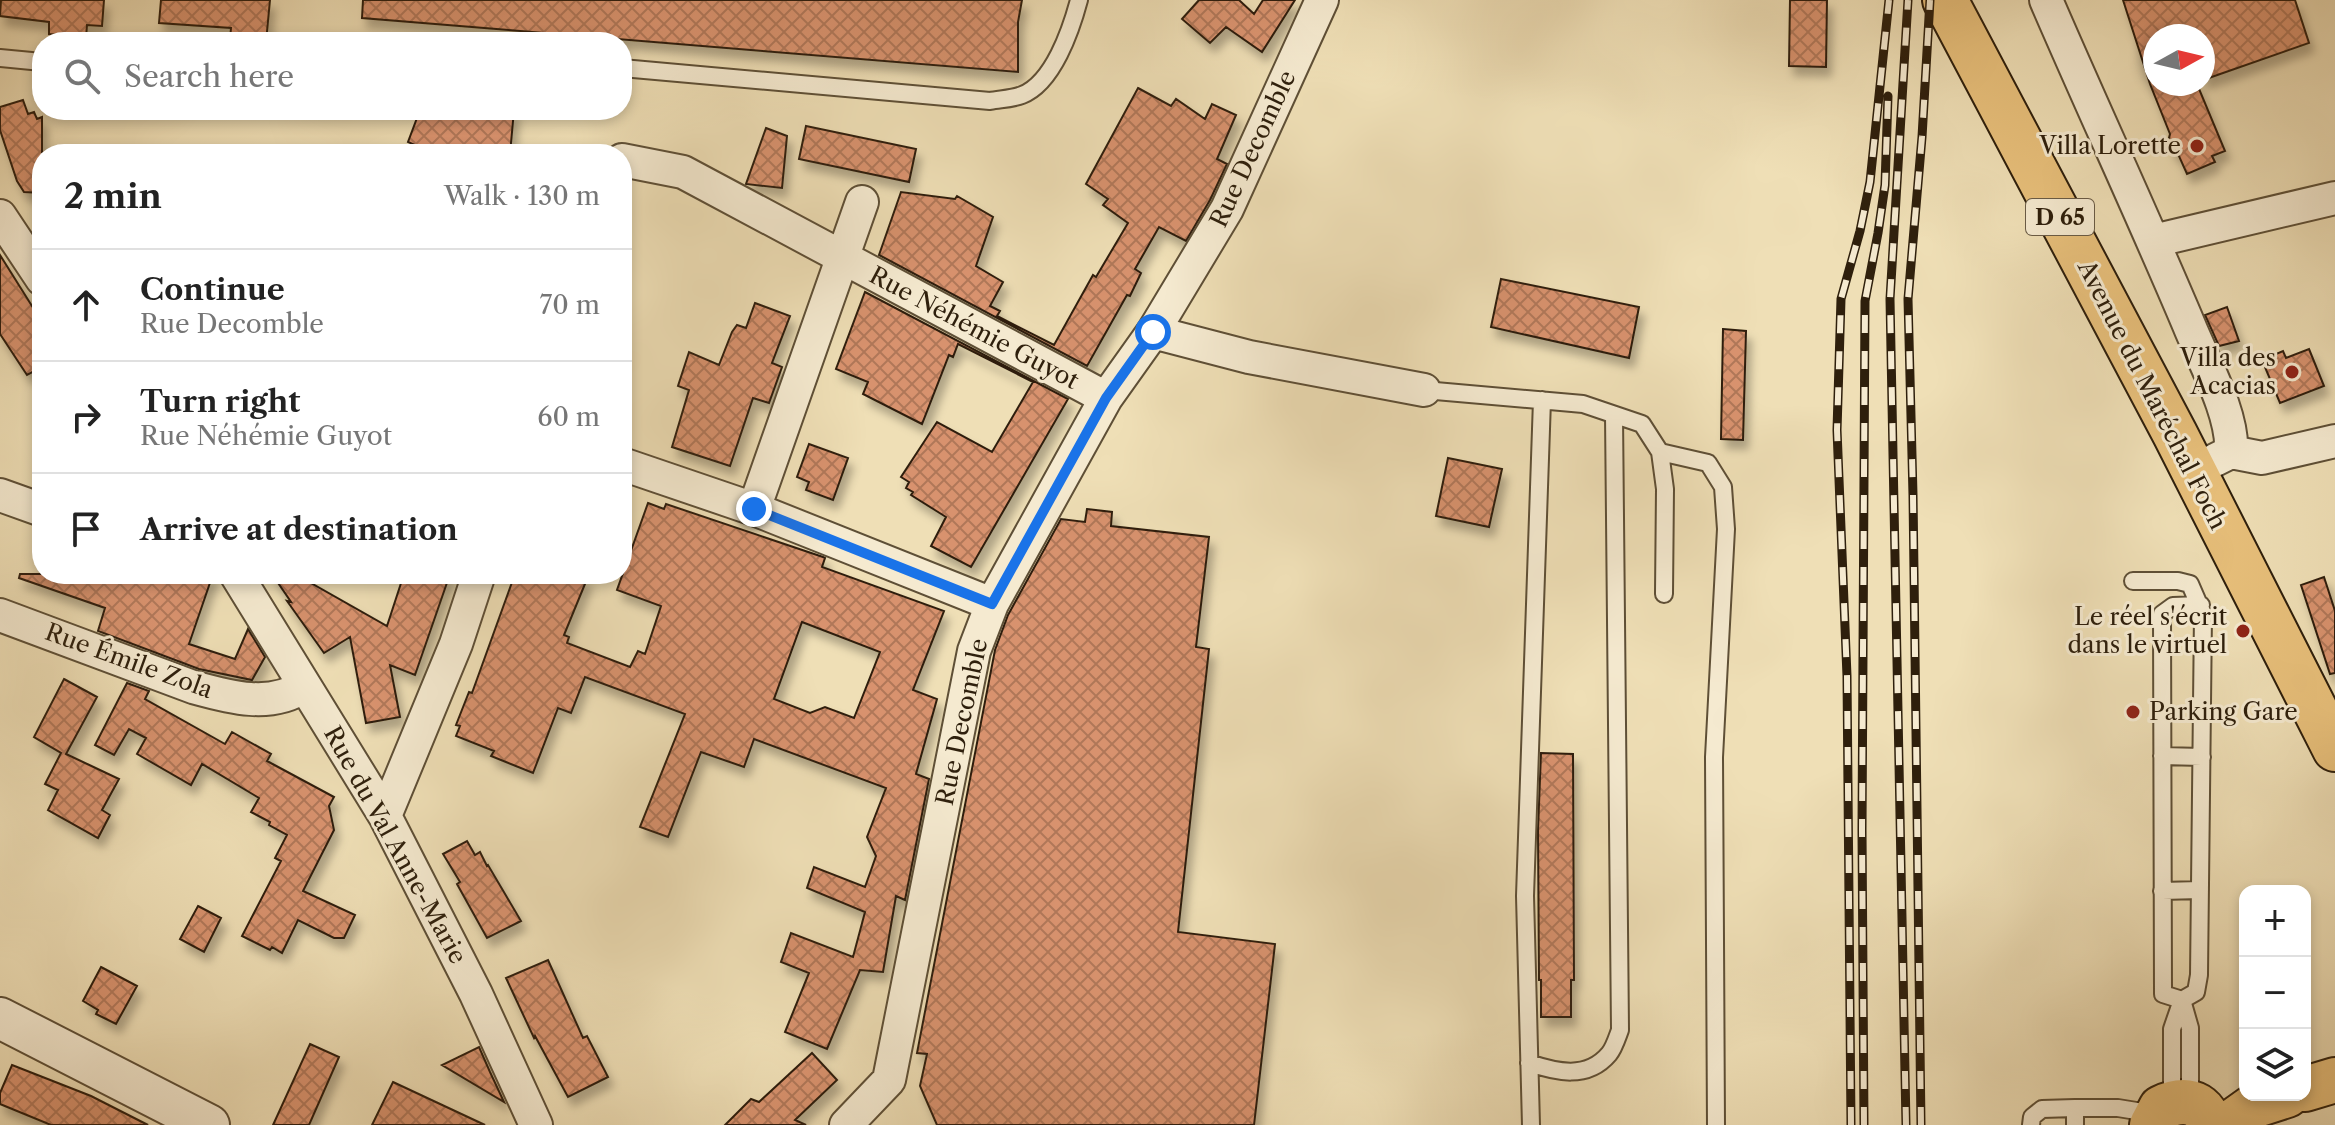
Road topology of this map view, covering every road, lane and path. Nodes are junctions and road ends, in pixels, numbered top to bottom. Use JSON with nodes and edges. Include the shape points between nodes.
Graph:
{"nodes":[{"id":1,"x":1079,"y":0,"type":"edge"},
{"id":2,"x":1322,"y":0,"type":"edge"},
{"id":3,"x":1945,"y":0,"type":"edge"},
{"id":4,"x":2046,"y":0,"type":"edge"},
{"id":5,"x":0,"y":58,"type":"edge"},
{"id":6,"x":32,"y":61,"type":"edge"},
{"id":7,"x":632,"y":69,"type":"edge"},
{"id":8,"x":632,"y":162,"type":"edge"},
{"id":9,"x":2335,"y":198,"type":"edge"},
{"id":10,"x":862,"y":202,"type":"dead end"},
{"id":11,"x":0,"y":216,"type":"edge"},
{"id":12,"x":2153,"y":241,"type":"junction"},
{"id":13,"x":843,"y":258,"type":"junction"},
{"id":14,"x":32,"y":264,"type":"edge"},
{"id":15,"x":1153,"y":332,"type":"junction"},
{"id":16,"x":1424,"y":390,"type":"joint"},
{"id":17,"x":1106,"y":398,"type":"junction"},
{"id":18,"x":1542,"y":400,"type":"junction"},
{"id":19,"x":1614,"y":415,"type":"junction"},
{"id":20,"x":2335,"y":441,"type":"edge"},
{"id":21,"x":1660,"y":452,"type":"junction"},
{"id":22,"x":2231,"y":452,"type":"junction"},
{"id":23,"x":632,"y":467,"type":"edge"},
{"id":24,"x":2193,"y":472,"type":"junction"},
{"id":25,"x":0,"y":495,"type":"edge"},
{"id":26,"x":32,"y":506,"type":"edge"},
{"id":27,"x":754,"y":509,"type":"junction"},
{"id":28,"x":2133,"y":581,"type":"dead end"},
{"id":29,"x":241,"y":584,"type":"edge"},
{"id":30,"x":476,"y":584,"type":"edge"},
{"id":31,"x":1664,"y":594,"type":"dead end"},
{"id":32,"x":992,"y":604,"type":"junction"},
{"id":33,"x":2201,"y":605,"type":"junction"},
{"id":34,"x":0,"y":615,"type":"edge"},
{"id":35,"x":304,"y":686,"type":"junction"},
{"id":36,"x":2335,"y":749,"type":"edge"},
{"id":37,"x":2162,"y":756,"type":"junction"},
{"id":38,"x":2202,"y":757,"type":"junction"},
{"id":39,"x":385,"y":816,"type":"junction"},
{"id":40,"x":2200,"y":890,"type":"junction"},
{"id":41,"x":2162,"y":891,"type":"junction"},
{"id":42,"x":2182,"y":1000,"type":"junction"},
{"id":43,"x":0,"y":1018,"type":"edge"},
{"id":44,"x":1529,"y":1063,"type":"junction"},
{"id":45,"x":2335,"y":1080,"type":"edge"},
{"id":46,"x":2311,"y":1087,"type":"edge"},
{"id":47,"x":2205,"y":1111,"type":"edge"},
{"id":48,"x":2075,"y":1117,"type":"edge"},
{"id":49,"x":854,"y":1123,"type":"edge"},
{"id":50,"x":209,"y":1125,"type":"edge"},
{"id":51,"x":536,"y":1125,"type":"edge"},
{"id":52,"x":1531,"y":1125,"type":"edge"},
{"id":53,"x":1716,"y":1125,"type":"edge"},
{"id":54,"x":2031,"y":1125,"type":"edge"}],
"edges":[{"from":1,"to":7,"type":"lane","via":[[1070,35],[1042,80],[1022,95],[990,101]]},
{"from":2,"to":15,"type":"street","name":"Rue Decomble","via":[[1227,209]]},
{"from":3,"to":24,"type":"main road","name":"Avenue du Maréchal Foch","number":"D 65"},
{"from":4,"to":12,"type":"street"},
{"from":5,"to":6,"type":"lane"},
{"from":8,"to":13,"type":"street","name":"Rue Néhémie Guyot","via":[[683,172]]},
{"from":9,"to":12,"type":"street"},
{"from":10,"to":13,"type":"street","name":"Rue Néhémie Guyot"},
{"from":11,"to":14,"type":"street"},
{"from":12,"to":22,"type":"street","via":[[2223,408]]},
{"from":13,"to":17,"type":"street","name":"Rue Néhémie Guyot"},
{"from":13,"to":27,"type":"street","name":"Rue Néhémie Guyot"},
{"from":15,"to":16,"type":"street","via":[[1249,357]]},
{"from":15,"to":17,"type":"street","name":"Rue Decomble"},
{"from":16,"to":18,"type":"lane"},
{"from":17,"to":32,"type":"street","name":"Rue Decomble"},
{"from":18,"to":19,"type":"lane","via":[[1583,404]]},
{"from":18,"to":44,"type":"lane","via":[[1525,896]]},
{"from":19,"to":21,"type":"lane","via":[[1642,424]]},
{"from":19,"to":44,"type":"lane","via":[[1620,1030],[1609,1054],[1588,1069],[1568,1073]]},
{"from":20,"to":22,"type":"street","via":[[2262,458]]},
{"from":21,"to":31,"type":"lane"},
{"from":21,"to":53,"type":"lane","via":[[1708,463],[1723,487],[1726,529],[1714,757]]},
{"from":22,"to":24,"type":"street"},
{"from":23,"to":27,"type":"street"},
{"from":24,"to":36,"type":"main road","name":"Avenue du Maréchal Foch","number":"D 65"},
{"from":25,"to":26,"type":"street"},
{"from":27,"to":32,"type":"street"},
{"from":28,"to":33,"type":"lane","via":[[2190,584]]},
{"from":29,"to":35,"type":"street","name":"Rue du Val Anne-Marie"},
{"from":30,"to":39,"type":"street"},
{"from":32,"to":49,"type":"street","name":"Rue Decomble","via":[[974,651],[889,1080]]},
{"from":33,"to":37,"type":"lane","via":[[2173,606],[2162,614]]},
{"from":33,"to":38,"type":"lane"},
{"from":34,"to":35,"type":"street","name":"Rue Émile Zola","via":[[219,694],[277,699]]},
{"from":35,"to":39,"type":"street","name":"Rue du Val Anne-Marie"},
{"from":37,"to":38,"type":"lane"},
{"from":37,"to":41,"type":"lane"},
{"from":38,"to":40,"type":"lane"},
{"from":39,"to":51,"type":"street","name":"Rue du Val Anne-Marie"},
{"from":40,"to":41,"type":"lane"},
{"from":40,"to":42,"type":"lane","via":[[2199,975],[2196,992]]},
{"from":41,"to":42,"type":"lane","via":[[2163,994]]},
{"from":42,"to":47,"type":"lane"},
{"from":43,"to":50,"type":"street"},
{"from":44,"to":52,"type":"lane"},
{"from":45,"to":46,"type":"main road"},
{"from":47,"to":48,"type":"lane","via":[[2118,1108]]},
{"from":48,"to":54,"type":"lane","via":[[2042,1109]]}]}
